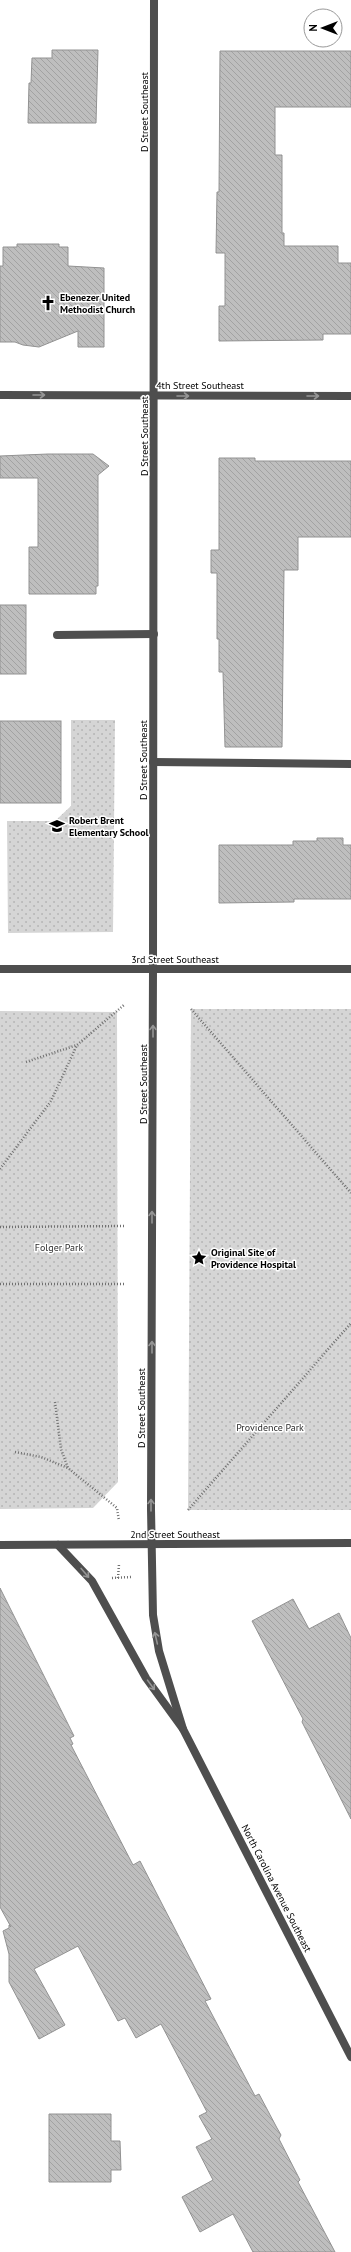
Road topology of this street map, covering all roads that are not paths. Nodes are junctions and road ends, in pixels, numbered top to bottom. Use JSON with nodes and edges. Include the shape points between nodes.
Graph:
{"nodes":[{"id":1,"x":154,"y":0,"type":"edge"},
{"id":2,"x":0,"y":395,"type":"edge"},
{"id":3,"x":154,"y":395,"type":"junction"},
{"id":4,"x":351,"y":396,"type":"edge"},
{"id":5,"x":154,"y":634,"type":"junction"},
{"id":6,"x":57,"y":635,"type":"dead end"},
{"id":7,"x":153,"y":762,"type":"junction"},
{"id":8,"x":351,"y":764,"type":"edge"},
{"id":9,"x":0,"y":969,"type":"edge"},
{"id":10,"x":153,"y":969,"type":"junction"},
{"id":11,"x":351,"y":969,"type":"edge"},
{"id":12,"x":351,"y":1543,"type":"edge"},
{"id":13,"x":152,"y":1544,"type":"junction"},
{"id":14,"x":0,"y":1545,"type":"edge"},
{"id":15,"x":58,"y":1545,"type":"junction"},
{"id":16,"x":183,"y":1730,"type":"junction"},
{"id":17,"x":351,"y":2056,"type":"edge"}],
"edges":[{"from":1,"to":3,"type":"street","name":"D Street Southeast"},
{"from":2,"to":3,"type":"street","name":"4th Street Southeast","one_way":true},
{"from":3,"to":4,"type":"street","name":"4th Street Southeast","one_way":true},
{"from":3,"to":5,"type":"street","name":"D Street Southeast"},
{"from":5,"to":6,"type":"street"},
{"from":5,"to":7,"type":"street","name":"D Street Southeast"},
{"from":7,"to":8,"type":"street"},
{"from":7,"to":10,"type":"street","name":"D Street Southeast"},
{"from":9,"to":10,"type":"street","name":"3rd Street Southeast"},
{"from":10,"to":11,"type":"street","name":"3rd Street Southeast"},
{"from":13,"to":10,"type":"street","name":"D Street Southeast","one_way":true},
{"from":12,"to":13,"type":"street","name":"2nd Street Southeast"},
{"from":13,"to":15,"type":"street","name":"2nd Street Southeast"},
{"from":16,"to":13,"type":"street","name":"North Carolina Avenue Southeast","one_way":true,"via":[[155,1633]]},
{"from":14,"to":15,"type":"street","name":"2nd Street Southeast"},
{"from":15,"to":16,"type":"street","name":"North Carolina Avenue Southeast","one_way":true,"via":[[92,1581],[146,1678]]},
{"from":16,"to":17,"type":"street","name":"North Carolina Avenue Southeast"}]}
